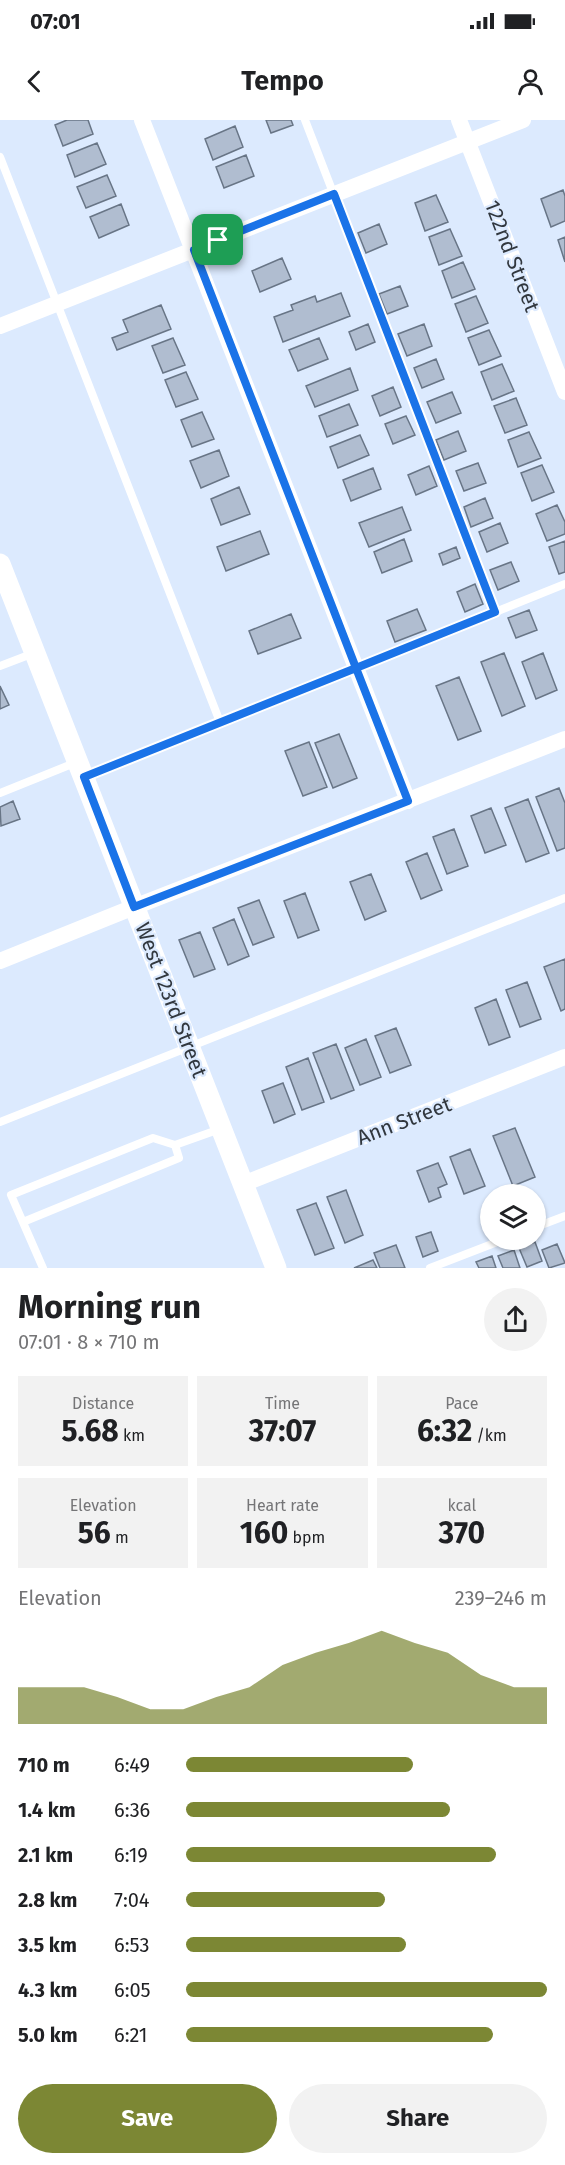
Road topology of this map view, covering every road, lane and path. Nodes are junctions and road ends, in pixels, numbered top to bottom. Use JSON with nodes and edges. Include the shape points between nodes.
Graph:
{"nodes":[{"id":1,"x":142,"y":120,"type":"edge"},
{"id":2,"x":305,"y":120,"type":"edge"},
{"id":3,"x":459,"y":120,"type":"edge"},
{"id":4,"x":523,"y":120,"type":"edge"},
{"id":5,"x":467,"y":141,"type":"junction"},
{"id":6,"x":0,"y":157,"type":"edge"},
{"id":7,"x":334,"y":194,"type":"junction"},
{"id":8,"x":194,"y":250,"type":"junction"},
{"id":9,"x":56,"y":304,"type":"junction"},
{"id":10,"x":0,"y":326,"type":"edge"},
{"id":11,"x":565,"y":392,"type":"edge"},
{"id":12,"x":0,"y":564,"type":"edge"},
{"id":13,"x":565,"y":584,"type":"edge"},
{"id":14,"x":495,"y":612,"type":"junction"},
{"id":15,"x":35,"y":653,"type":"junction"},
{"id":16,"x":0,"y":666,"type":"edge"},
{"id":17,"x":356,"y":668,"type":"junction"},
{"id":18,"x":220,"y":722,"type":"junction"},
{"id":19,"x":565,"y":739,"type":"edge"},
{"id":20,"x":81,"y":769,"type":"junction"},
{"id":21,"x":0,"y":793,"type":"edge"},
{"id":22,"x":408,"y":801,"type":"junction"},
{"id":23,"x":565,"y":898,"type":"edge"},
{"id":24,"x":134,"y":907,"type":"junction"},
{"id":25,"x":0,"y":962,"type":"edge"},
{"id":26,"x":190,"y":1047,"type":"junction"},
{"id":27,"x":565,"y":1058,"type":"edge"},
{"id":28,"x":0,"y":1122,"type":"edge"},
{"id":29,"x":221,"y":1128,"type":"junction"},
{"id":30,"x":175,"y":1145,"type":"junction"},
{"id":31,"x":243,"y":1184,"type":"junction"},
{"id":32,"x":565,"y":1216,"type":"edge"},
{"id":33,"x":23,"y":1222,"type":"junction"},
{"id":34,"x":546,"y":1223,"type":"edge"},
{"id":35,"x":480,"y":1249,"type":"edge"},
{"id":36,"x":43,"y":1268,"type":"edge"},
{"id":37,"x":276,"y":1268,"type":"edge"},
{"id":38,"x":430,"y":1268,"type":"edge"}],
"edges":[{"from":1,"to":8,"type":"street"},
{"from":2,"to":7,"type":"lane"},
{"from":3,"to":5,"type":"street","name":"122nd Street"},
{"from":4,"to":5,"type":"street"},
{"from":5,"to":7,"type":"street"},
{"from":5,"to":11,"type":"street","name":"122nd Street"},
{"from":6,"to":9,"type":"lane"},
{"from":7,"to":8,"type":"street"},
{"from":7,"to":14,"type":"lane"},
{"from":8,"to":9,"type":"street"},
{"from":8,"to":17,"type":"street"},
{"from":9,"to":10,"type":"street"},
{"from":9,"to":18,"type":"lane"},
{"from":12,"to":15,"type":"street","name":"West 123rd Street"},
{"from":13,"to":14,"type":"lane"},
{"from":14,"to":17,"type":"lane"},
{"from":15,"to":16,"type":"lane"},
{"from":15,"to":20,"type":"street","name":"West 123rd Street"},
{"from":17,"to":18,"type":"lane"},
{"from":17,"to":22,"type":"street"},
{"from":18,"to":20,"type":"lane"},
{"from":19,"to":22,"type":"street"},
{"from":20,"to":21,"type":"lane"},
{"from":20,"to":24,"type":"street","name":"West 123rd Street"},
{"from":22,"to":24,"type":"street"},
{"from":23,"to":26,"type":"lane"},
{"from":24,"to":25,"type":"street"},
{"from":24,"to":26,"type":"street","name":"West 123rd Street"},
{"from":26,"to":28,"type":"lane"},
{"from":26,"to":29,"type":"street","name":"West 123rd Street"},
{"from":27,"to":31,"type":"street","name":"Ann Street"},
{"from":29,"to":30,"type":"lane"},
{"from":29,"to":31,"type":"street","name":"West 123rd Street"},
{"from":30,"to":33,"type":"lane","via":[[179,1158]]},
{"from":30,"to":33,"type":"lane","via":[[153,1138],[11,1195]]},
{"from":31,"to":37,"type":"street","name":"West 123rd Street"},
{"from":32,"to":34,"type":"lane"},
{"from":33,"to":36,"type":"lane"},
{"from":35,"to":38,"type":"lane"}]}
